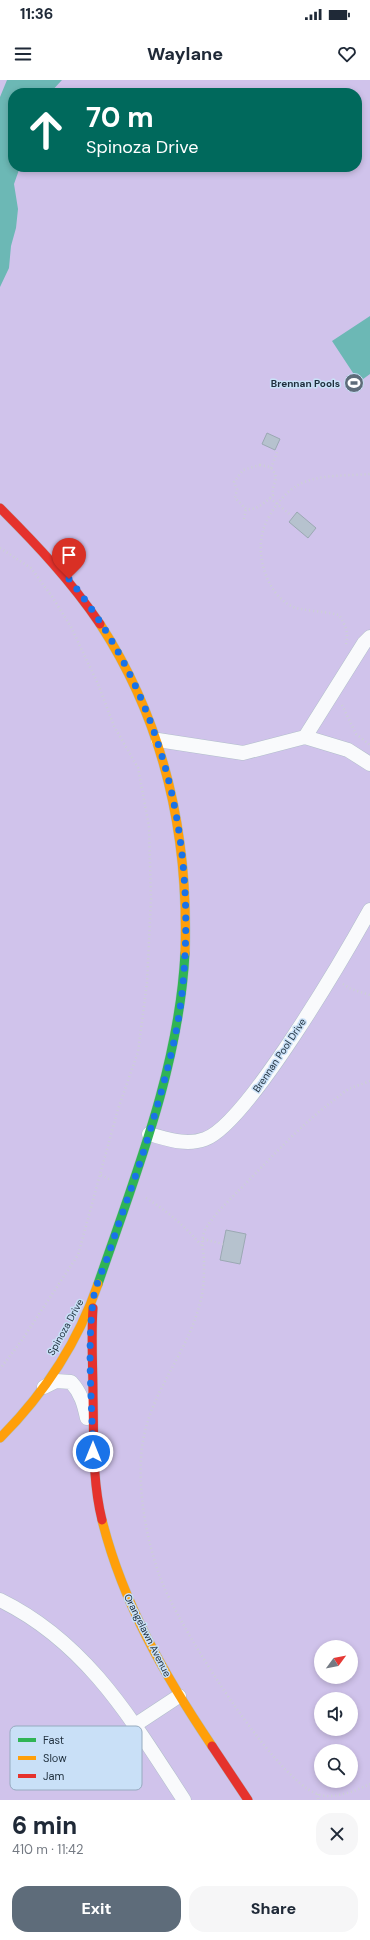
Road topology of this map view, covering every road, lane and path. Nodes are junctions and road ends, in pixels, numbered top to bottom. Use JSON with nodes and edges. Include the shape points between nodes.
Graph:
{"nodes":[{"id":1,"x":277,"y":452,"type":"dead end"},
{"id":2,"x":271,"y":468,"type":"junction"},
{"id":3,"x":370,"y":474,"type":"edge"},
{"id":4,"x":270,"y":498,"type":"junction"},
{"id":5,"x":278,"y":504,"type":"junction"},
{"id":6,"x":0,"y":508,"type":"edge"},
{"id":7,"x":246,"y":509,"type":"junction"},
{"id":8,"x":292,"y":516,"type":"dead end"},
{"id":9,"x":244,"y":519,"type":"dead end"},
{"id":10,"x":0,"y":548,"type":"edge"},
{"id":11,"x":370,"y":637,"type":"edge"},
{"id":12,"x":345,"y":648,"type":"dead end"},
{"id":13,"x":338,"y":683,"type":"junction"},
{"id":14,"x":305,"y":737,"type":"junction"},
{"id":15,"x":158,"y":740,"type":"junction"},
{"id":16,"x":370,"y":745,"type":"edge"},
{"id":17,"x":370,"y":764,"type":"edge"},
{"id":18,"x":370,"y":910,"type":"edge"},
{"id":19,"x":330,"y":976,"type":"junction"},
{"id":20,"x":370,"y":995,"type":"edge"},
{"id":21,"x":370,"y":1081,"type":"edge"},
{"id":22,"x":149,"y":1134,"type":"junction"},
{"id":23,"x":101,"y":1175,"type":"junction"},
{"id":24,"x":111,"y":1180,"type":"dead end"},
{"id":25,"x":142,"y":1196,"type":"dead end"},
{"id":26,"x":203,"y":1239,"type":"junction"},
{"id":27,"x":223,"y":1244,"type":"dead end"},
{"id":28,"x":202,"y":1245,"type":"junction"},
{"id":29,"x":94,"y":1298,"type":"junction"},
{"id":30,"x":0,"y":1369,"type":"edge"},
{"id":31,"x":41,"y":1389,"type":"junction"},
{"id":32,"x":0,"y":1438,"type":"edge"},
{"id":33,"x":93,"y":1452,"type":"junction"},
{"id":34,"x":0,"y":1600,"type":"edge"},
{"id":35,"x":179,"y":1696,"type":"junction"},
{"id":36,"x":135,"y":1725,"type":"joint"},
{"id":37,"x":142,"y":1736,"type":"edge"},
{"id":38,"x":370,"y":1784,"type":"edge"},
{"id":39,"x":318,"y":1794,"type":"junction"},
{"id":40,"x":184,"y":1800,"type":"edge"},
{"id":41,"x":248,"y":1800,"type":"edge"},
{"id":42,"x":318,"y":1800,"type":"edge"}],
"edges":[{"from":1,"to":2,"type":"path"},
{"from":2,"to":4,"type":"path","via":[[276,476],[276,482]]},
{"from":2,"to":7,"type":"path","via":[[265,465],[245,469],[234,482],[237,489],[234,498]]},
{"from":3,"to":5,"type":"path","via":[[311,479],[298,486]]},
{"from":4,"to":5,"type":"path"},
{"from":4,"to":7,"type":"path","via":[[252,510]]},
{"from":5,"to":8,"type":"path"},
{"from":5,"to":12,"type":"path","via":[[265,525],[262,543],[263,564],[269,583],[278,596],[292,606],[338,615],[345,624],[348,637]]},
{"from":6,"to":15,"type":"street","name":"Spinoza Drive","via":[[54,560],[84,598],[125,664]]},
{"from":7,"to":9,"type":"path"},
{"from":10,"to":23,"type":"path","via":[[31,568],[71,627],[98,684],[114,726],[138,768],[149,826],[151,899],[147,983],[138,1052],[118,1109]]},
{"from":11,"to":13,"type":"street"},
{"from":13,"to":14,"type":"street"},
{"from":13,"to":16,"type":"path","via":[[343,710],[356,734]]},
{"from":14,"to":15,"type":"street","via":[[243,753]]},
{"from":14,"to":17,"type":"street","via":[[348,750]]},
{"from":15,"to":22,"type":"street","name":"Spinoza Drive","via":[[172,789],[181,837],[186,914],[182,992],[177,1030]]},
{"from":18,"to":19,"type":"street","name":"Brennan Pool Drive"},
{"from":19,"to":20,"type":"path","via":[[351,989]]},
{"from":19,"to":22,"type":"street","name":"Brennan Pool Drive","via":[[263,1080],[245,1104],[217,1133],[191,1143]]},
{"from":21,"to":26,"type":"path","via":[[349,1089],[318,1112],[284,1144],[225,1205],[205,1231]]},
{"from":22,"to":29,"type":"street","name":"Spinoza Drive"},
{"from":23,"to":24,"type":"path"},
{"from":23,"to":30,"type":"path","via":[[78,1256]]},
{"from":25,"to":28,"type":"path","via":[[188,1229]]},
{"from":26,"to":27,"type":"path"},
{"from":26,"to":28,"type":"path"},
{"from":28,"to":39,"type":"path","via":[[204,1275],[200,1302],[190,1331],[157,1396],[144,1430],[141,1460],[142,1497],[149,1535],[160,1576],[173,1607],[193,1641],[260,1739],[292,1776]]},
{"from":29,"to":31,"type":"street","name":"Spinoza Drive"},
{"from":29,"to":33,"type":"street","name":"Orangelawn Avenue","via":[[91,1346]]},
{"from":31,"to":32,"type":"street","name":"Spinoza Drive"},
{"from":31,"to":33,"type":"street","name":"Orangelawn Avenue","via":[[56,1381],[64,1381],[71,1382],[77,1389],[83,1400]]},
{"from":33,"to":35,"type":"street","name":"Orangelawn Avenue","via":[[100,1511],[117,1568],[139,1622]]},
{"from":34,"to":36,"type":"street","via":[[37,1622],[67,1645],[105,1683]]},
{"from":35,"to":36,"type":"street"},
{"from":35,"to":41,"type":"street","name":"Orangelawn Avenue"},
{"from":37,"to":40,"type":"street"},
{"from":38,"to":39,"type":"path","via":[[346,1795]]},
{"from":39,"to":42,"type":"path"}]}
